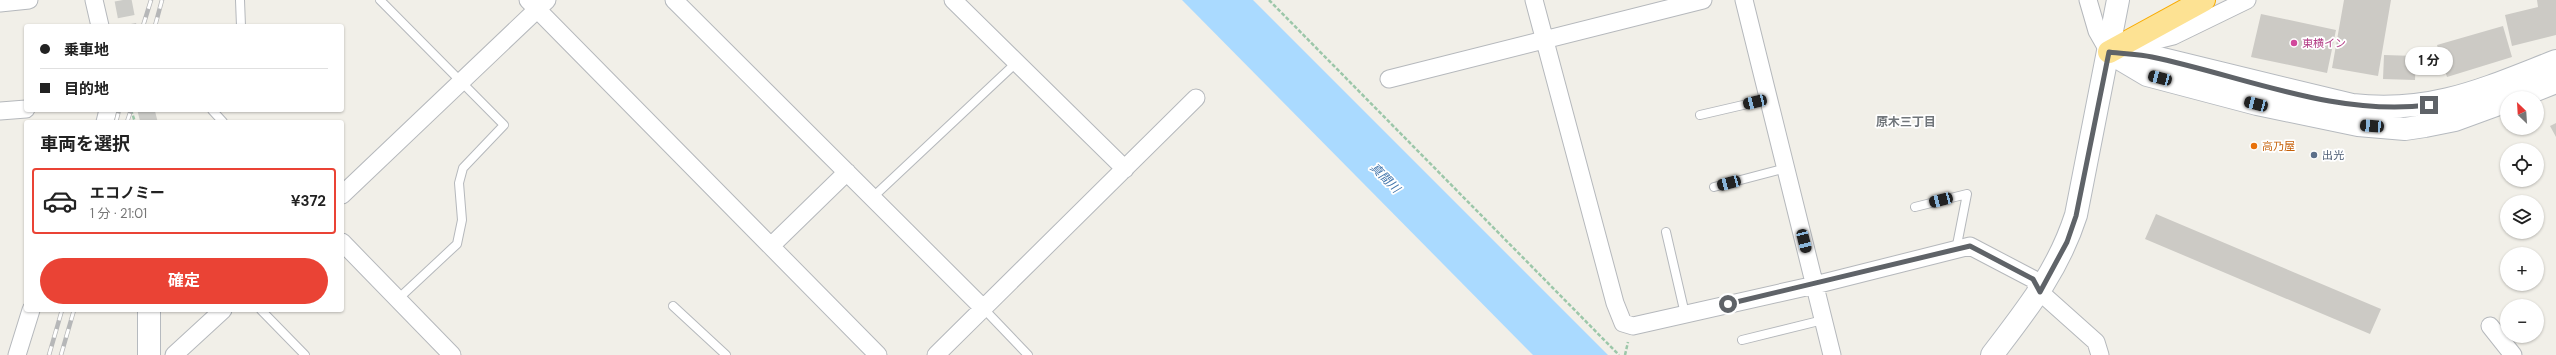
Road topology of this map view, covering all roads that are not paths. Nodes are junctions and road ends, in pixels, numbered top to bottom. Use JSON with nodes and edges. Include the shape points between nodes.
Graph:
{"nodes":[{"id":1,"x":29,"y":0,"type":"edge"},
{"id":2,"x":94,"y":0,"type":"edge"},
{"id":3,"x":240,"y":0,"type":"edge"},
{"id":4,"x":380,"y":0,"type":"edge"},
{"id":5,"x":674,"y":0,"type":"edge"},
{"id":6,"x":953,"y":0,"type":"edge"},
{"id":7,"x":1534,"y":0,"type":"edge"},
{"id":8,"x":1703,"y":0,"type":"edge"},
{"id":9,"x":1744,"y":0,"type":"edge"},
{"id":10,"x":2088,"y":0,"type":"edge"},
{"id":11,"x":2118,"y":0,"type":"edge"},
{"id":12,"x":2204,"y":0,"type":"edge"},
{"id":13,"x":2247,"y":0,"type":"edge"},
{"id":14,"x":0,"y":3,"type":"edge"},
{"id":15,"x":537,"y":3,"type":"edge"},
{"id":16,"x":100,"y":24,"type":"edge"},
{"id":17,"x":241,"y":24,"type":"edge"},
{"id":18,"x":1545,"y":39,"type":"junction"},
{"id":19,"x":2109,"y":52,"type":"junction"},
{"id":20,"x":2556,"y":62,"type":"edge"},
{"id":21,"x":1016,"y":63,"type":"junction"},
{"id":22,"x":1389,"y":79,"type":"dead end"},
{"id":23,"x":460,"y":82,"type":"junction"},
{"id":24,"x":2556,"y":82,"type":"edge"},
{"id":25,"x":2534,"y":91,"type":"edge"},
{"id":26,"x":1196,"y":98,"type":"dead end"},
{"id":27,"x":1769,"y":99,"type":"junction"},
{"id":28,"x":2500,"y":104,"type":"edge"},
{"id":29,"x":24,"y":109,"type":"edge"},
{"id":30,"x":214,"y":112,"type":"edge"},
{"id":31,"x":1,"y":114,"type":"edge"},
{"id":32,"x":1700,"y":115,"type":"dead end"},
{"id":33,"x":221,"y":120,"type":"edge"},
{"id":34,"x":1786,"y":168,"type":"junction"},
{"id":35,"x":1125,"y":169,"type":"junction"},
{"id":36,"x":846,"y":172,"type":"junction"},
{"id":37,"x":1714,"y":187,"type":"dead end"},
{"id":38,"x":344,"y":193,"type":"edge"},
{"id":39,"x":872,"y":198,"type":"junction"},
{"id":40,"x":1915,"y":207,"type":"dead end"},
{"id":41,"x":1666,"y":232,"type":"dead end"},
{"id":42,"x":344,"y":244,"type":"edge"},
{"id":43,"x":771,"y":246,"type":"junction"},
{"id":44,"x":1956,"y":250,"type":"junction"},
{"id":45,"x":1815,"y":285,"type":"junction"},
{"id":46,"x":2040,"y":292,"type":"junction"},
{"id":47,"x":398,"y":299,"type":"junction"},
{"id":48,"x":673,"y":306,"type":"dead end"},
{"id":49,"x":984,"y":309,"type":"junction"},
{"id":50,"x":30,"y":312,"type":"edge"},
{"id":51,"x":148,"y":312,"type":"edge"},
{"id":52,"x":221,"y":312,"type":"edge"},
{"id":53,"x":263,"y":312,"type":"edge"},
{"id":54,"x":1685,"y":314,"type":"junction"},
{"id":55,"x":1823,"y":320,"type":"junction"},
{"id":56,"x":2490,"y":326,"type":"dead end"},
{"id":57,"x":1742,"y":340,"type":"dead end"},
{"id":58,"x":17,"y":355,"type":"edge"},
{"id":59,"x":150,"y":355,"type":"edge"},
{"id":60,"x":174,"y":355,"type":"edge"},
{"id":61,"x":305,"y":355,"type":"edge"},
{"id":62,"x":452,"y":355,"type":"edge"},
{"id":63,"x":726,"y":355,"type":"edge"},
{"id":64,"x":878,"y":355,"type":"edge"},
{"id":65,"x":936,"y":355,"type":"edge"},
{"id":66,"x":1028,"y":355,"type":"edge"},
{"id":67,"x":1832,"y":355,"type":"edge"},
{"id":68,"x":1992,"y":355,"type":"edge"},
{"id":69,"x":2100,"y":355,"type":"edge"},
{"id":70,"x":2513,"y":355,"type":"edge"}],
"edges":[{"from":1,"to":14,"type":"street"},
{"from":2,"to":16,"type":"street"},
{"from":3,"to":17,"type":"lane"},
{"from":4,"to":23,"type":"lane"},
{"from":5,"to":36,"type":"street"},
{"from":6,"to":21,"type":"street"},
{"from":7,"to":18,"type":"street"},
{"from":8,"to":18,"type":"street"},
{"from":9,"to":27,"type":"street"},
{"from":10,"to":19,"type":"street","via":[[2097,31]]},
{"from":11,"to":19,"type":"street"},
{"from":12,"to":19,"type":"highway"},
{"from":13,"to":19,"type":"street","via":[[2173,36]]},
{"from":15,"to":23,"type":"street"},
{"from":15,"to":43,"type":"street"},
{"from":18,"to":22,"type":"street"},
{"from":18,"to":54,"type":"street","via":[[1615,303],[1623,323],[1633,326]]},
{"from":19,"to":20,"type":"street","via":[[2150,56],[2352,105],[2378,108],[2403,108],[2456,99]]},
{"from":19,"to":28,"type":"street","via":[[2147,75],[2256,104],[2358,125],[2405,129],[2425,126],[2455,120]]},
{"from":19,"to":46,"type":"street","via":[[2076,216],[2064,248]]},
{"from":21,"to":35,"type":"street"},
{"from":21,"to":39,"type":"lane"},
{"from":23,"to":38,"type":"street"},
{"from":23,"to":47,"type":"lane","via":[[504,126],[463,168],[459,183],[462,220],[457,244]]},
{"from":24,"to":25,"type":"street"},
{"from":26,"to":35,"type":"street"},
{"from":27,"to":32,"type":"lane"},
{"from":27,"to":34,"type":"street"},
{"from":29,"to":31,"type":"street"},
{"from":30,"to":33,"type":"lane"},
{"from":34,"to":37,"type":"lane"},
{"from":34,"to":45,"type":"street"},
{"from":35,"to":49,"type":"street"},
{"from":36,"to":39,"type":"street"},
{"from":36,"to":43,"type":"street"},
{"from":39,"to":49,"type":"street"},
{"from":40,"to":44,"type":"lane","via":[[1967,194]]},
{"from":41,"to":54,"type":"lane"},
{"from":42,"to":47,"type":"street"},
{"from":43,"to":64,"type":"street"},
{"from":44,"to":45,"type":"street"},
{"from":44,"to":46,"type":"street","via":[[1970,246],[1979,250],[2033,279]]},
{"from":45,"to":54,"type":"street"},
{"from":45,"to":55,"type":"street"},
{"from":46,"to":68,"type":"street"},
{"from":46,"to":69,"type":"street","via":[[2096,342]]},
{"from":47,"to":62,"type":"street"},
{"from":48,"to":63,"type":"lane"},
{"from":49,"to":65,"type":"street"},
{"from":49,"to":66,"type":"lane"},
{"from":50,"to":58,"type":"street"},
{"from":51,"to":59,"type":"street"},
{"from":52,"to":60,"type":"street"},
{"from":53,"to":61,"type":"lane"},
{"from":55,"to":57,"type":"lane"},
{"from":55,"to":67,"type":"street"},
{"from":56,"to":70,"type":"street"}]}
